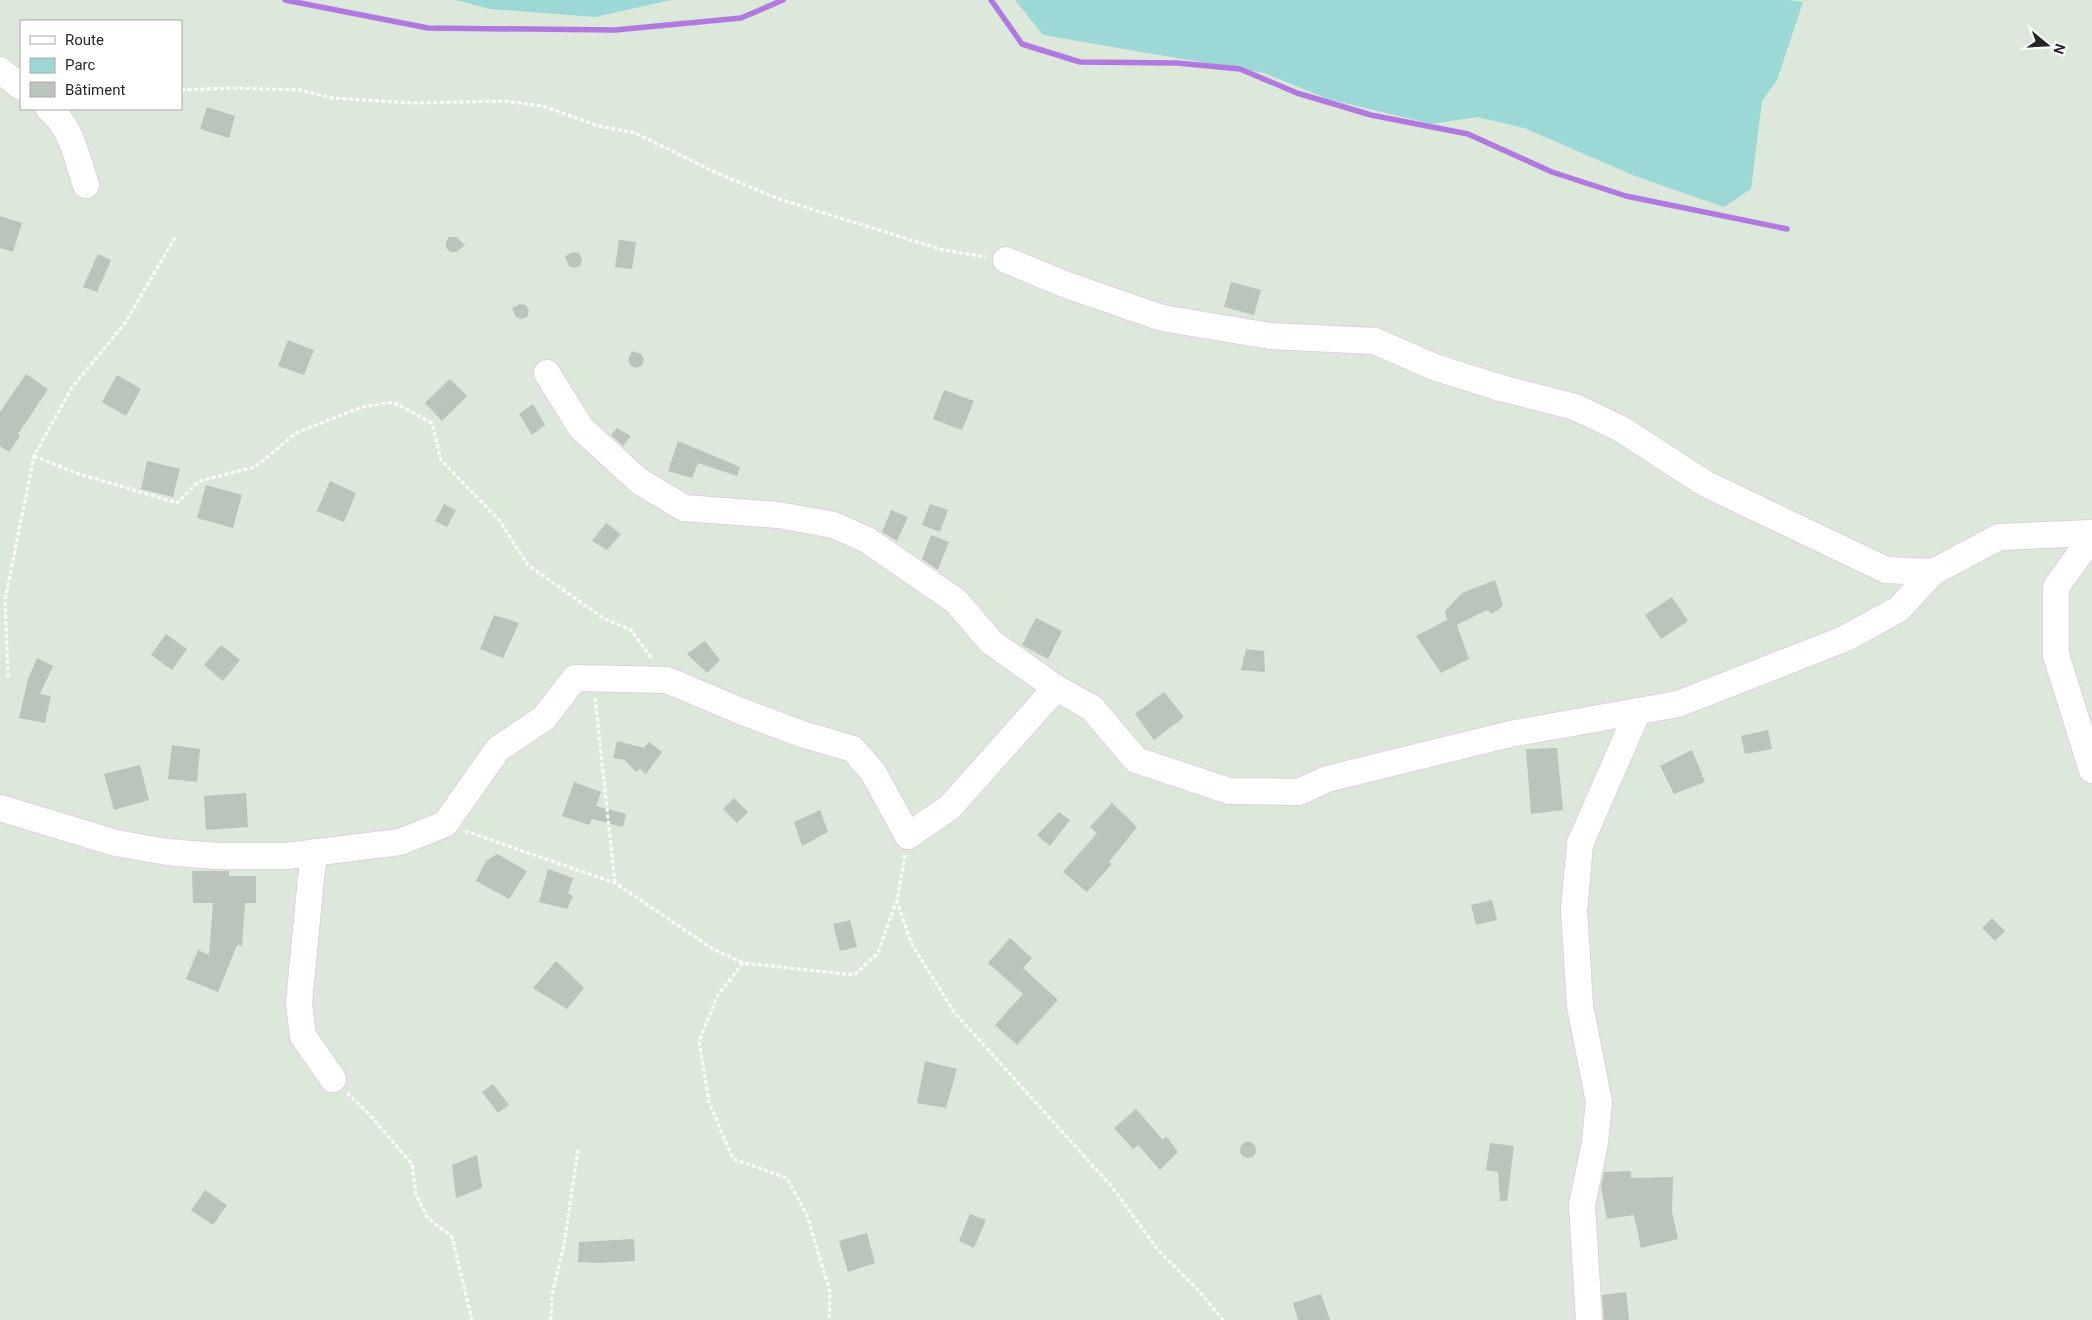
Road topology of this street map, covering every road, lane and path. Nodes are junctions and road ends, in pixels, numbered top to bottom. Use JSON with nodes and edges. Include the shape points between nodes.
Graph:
{"nodes":[{"id":1,"x":0,"y":70,"type":"edge"},
{"id":2,"x":20,"y":86,"type":"edge"},
{"id":3,"x":182,"y":90,"type":"edge"},
{"id":4,"x":50,"y":110,"type":"edge"},
{"id":5,"x":86,"y":185,"type":"dead end"},
{"id":6,"x":176,"y":236,"type":"dead end"},
{"id":7,"x":1006,"y":260,"type":"joint"},
{"id":8,"x":547,"y":373,"type":"dead end"},
{"id":9,"x":34,"y":456,"type":"junction"},
{"id":10,"x":2092,"y":535,"type":"edge"},
{"id":11,"x":1933,"y":572,"type":"junction"},
{"id":12,"x":8,"y":677,"type":"dead end"},
{"id":13,"x":592,"y":678,"type":"junction"},
{"id":14,"x":667,"y":680,"type":"junction"},
{"id":15,"x":1056,"y":688,"type":"junction"},
{"id":16,"x":1638,"y":711,"type":"junction"},
{"id":17,"x":2092,"y":770,"type":"edge"},
{"id":18,"x":0,"y":808,"type":"edge"},
{"id":19,"x":445,"y":824,"type":"junction"},
{"id":20,"x":908,"y":836,"type":"junction"},
{"id":21,"x":315,"y":852,"type":"junction"},
{"id":22,"x":615,"y":883,"type":"junction"},
{"id":23,"x":897,"y":901,"type":"junction"},
{"id":24,"x":743,"y":963,"type":"junction"},
{"id":25,"x":332,"y":1079,"type":"joint"},
{"id":26,"x":578,"y":1150,"type":"dead end"},
{"id":27,"x":472,"y":1320,"type":"edge"},
{"id":28,"x":551,"y":1320,"type":"edge"},
{"id":29,"x":829,"y":1320,"type":"edge"},
{"id":30,"x":1223,"y":1320,"type":"edge"},
{"id":31,"x":1588,"y":1320,"type":"edge"}],
"edges":[{"from":1,"to":2,"type":"street"},
{"from":3,"to":7,"type":"path","via":[[301,90],[332,98],[414,103],[504,101],[543,106],[598,126],[635,133],[778,199],[943,250]]},
{"from":4,"to":5,"type":"street","via":[[60,117],[71,139]]},
{"from":6,"to":9,"type":"path","via":[[125,323],[71,388]]},
{"from":7,"to":11,"type":"street","via":[[1162,318],[1270,336],[1375,341],[1434,367],[1575,407],[1620,429],[1706,484],[1886,570]]},
{"from":8,"to":15,"type":"street","via":[[581,428],[639,481],[684,508],[778,516],[834,525],[867,540],[956,601],[991,642]]},
{"from":9,"to":12,"type":"path","via":[[5,600]]},
{"from":9,"to":14,"type":"path","via":[[76,473],[177,503],[199,481],[255,467],[296,434],[362,407],[394,402],[432,424],[441,460],[499,520],[528,565],[603,618],[630,630]]},
{"from":10,"to":11,"type":"street","via":[[1999,537]]},
{"from":10,"to":17,"type":"street","via":[[2056,587],[2056,655]]},
{"from":11,"to":16,"type":"street","via":[[1898,608],[1844,639],[1678,704]]},
{"from":13,"to":14,"type":"street"},
{"from":13,"to":19,"type":"street","via":[[575,678],[544,718],[498,749]]},
{"from":13,"to":22,"type":"path"},
{"from":14,"to":20,"type":"street","via":[[802,734],[853,749],[873,772]]},
{"from":15,"to":16,"type":"street","via":[[1092,708],[1136,760],[1229,791],[1299,792],[1328,779],[1510,734]]},
{"from":15,"to":20,"type":"street","via":[[950,807]]},
{"from":16,"to":31,"type":"street","via":[[1580,844],[1574,910],[1580,1006],[1599,1102],[1595,1142],[1582,1205]]},
{"from":18,"to":21,"type":"street","via":[[116,843],[167,852],[216,856],[287,856]]},
{"from":19,"to":21,"type":"street","via":[[400,842]]},
{"from":19,"to":22,"type":"path"},
{"from":20,"to":23,"type":"path"},
{"from":21,"to":25,"type":"street","via":[[299,1002],[303,1036]]},
{"from":22,"to":24,"type":"path","via":[[713,949]]},
{"from":23,"to":24,"type":"path","via":[[878,953],[854,975]]},
{"from":23,"to":30,"type":"path","via":[[911,943],[954,1012],[1114,1188],[1156,1249]]},
{"from":24,"to":29,"type":"path","via":[[718,995],[700,1040],[710,1102],[733,1159],[787,1178],[807,1215],[830,1292]]},
{"from":25,"to":27,"type":"path","via":[[367,1112],[412,1164],[416,1195],[426,1218],[452,1237]]},
{"from":26,"to":28,"type":"path","via":[[564,1245],[552,1295]]}]}
